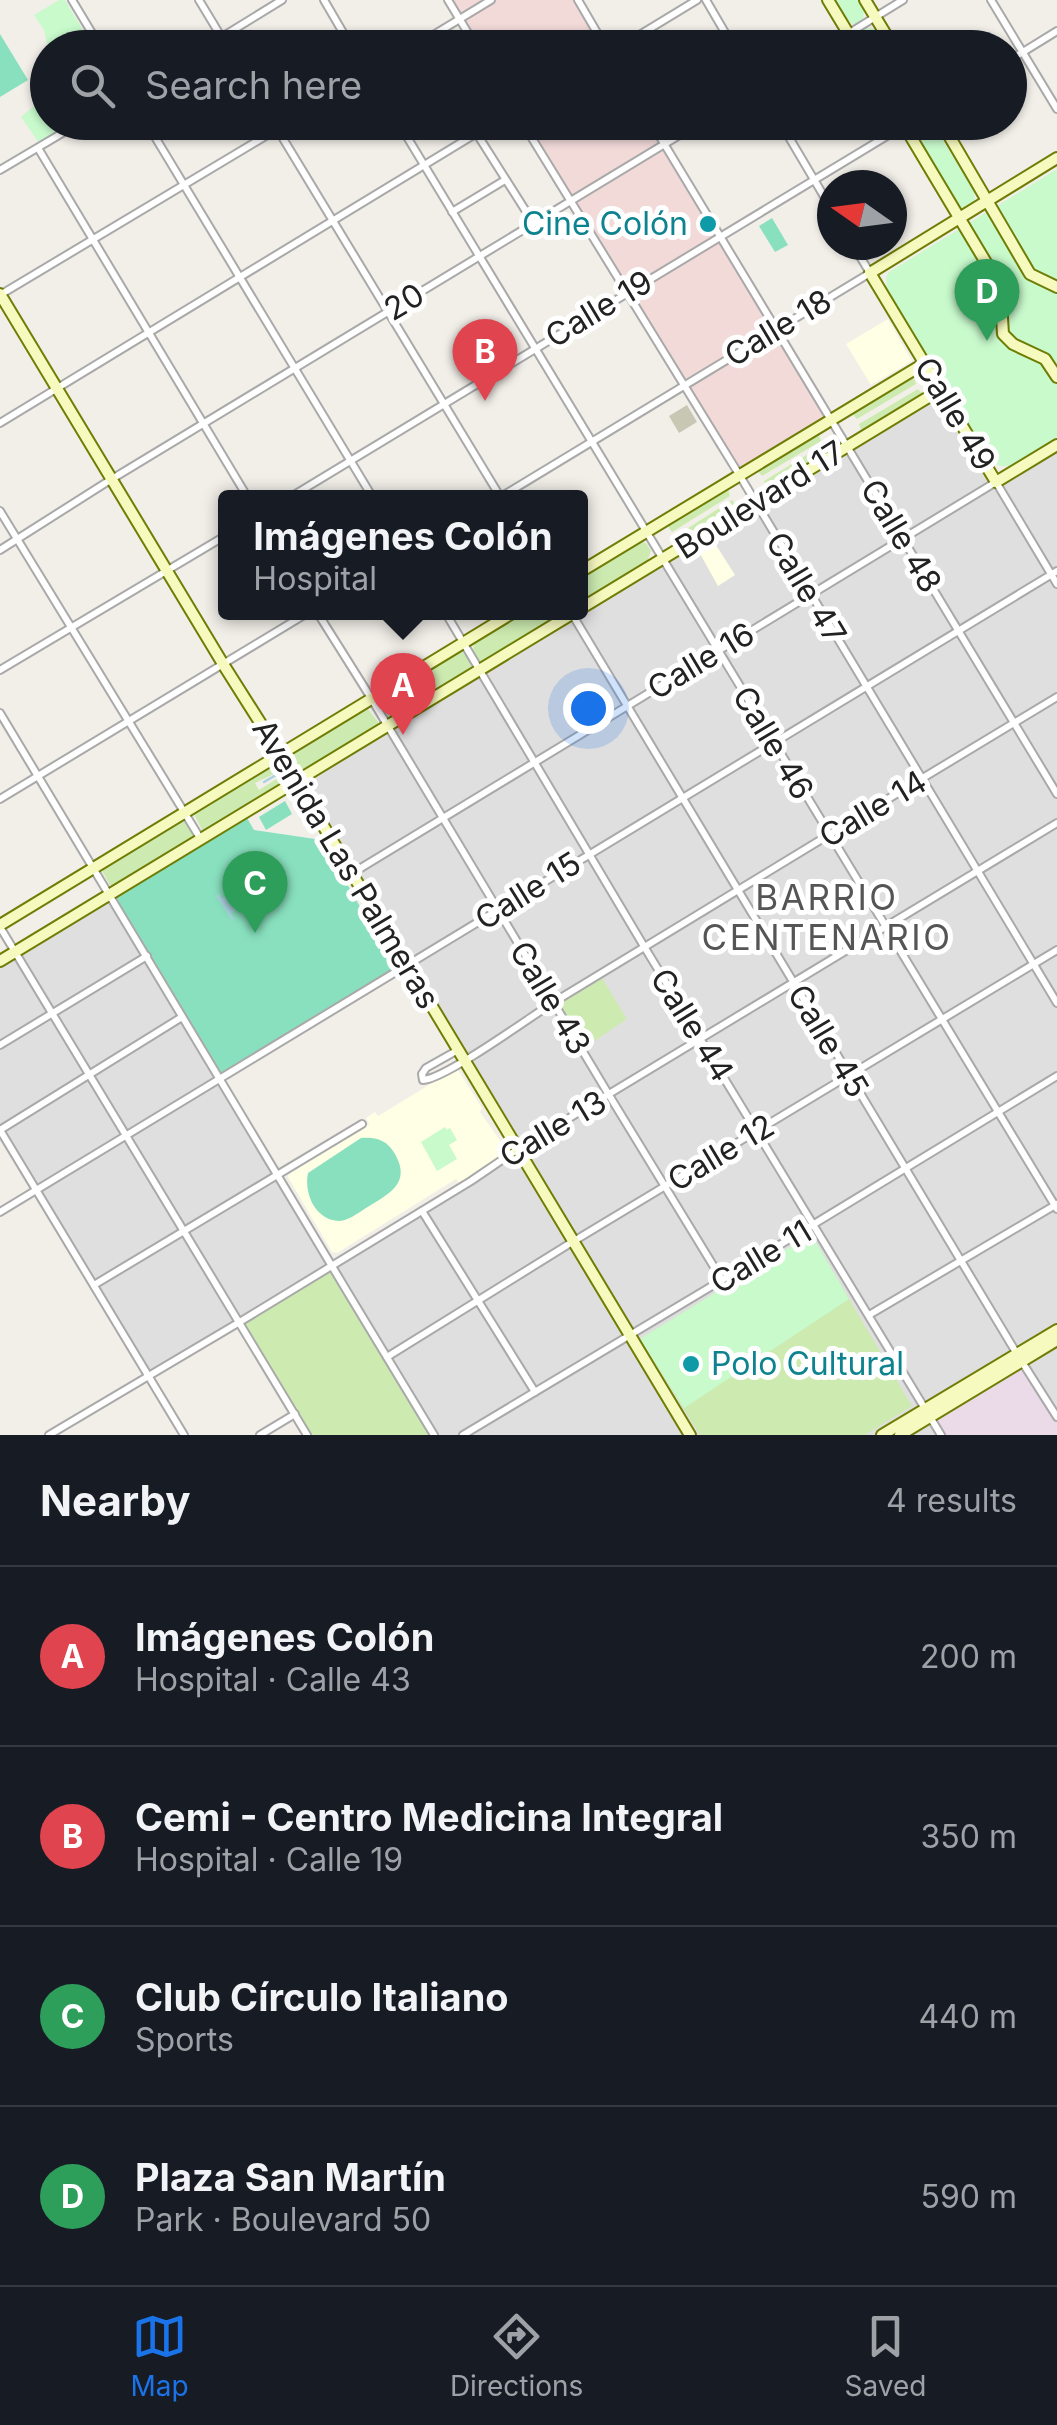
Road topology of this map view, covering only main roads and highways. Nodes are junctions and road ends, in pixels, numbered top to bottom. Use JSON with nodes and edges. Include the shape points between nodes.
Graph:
{"nodes":[{"id":1,"x":828,"y":0,"type":"edge"},
{"id":2,"x":865,"y":0,"type":"edge"},
{"id":3,"x":846,"y":30,"type":"edge"},
{"id":4,"x":883,"y":30,"type":"edge"},
{"id":5,"x":914,"y":140,"type":"edge"},
{"id":6,"x":952,"y":140,"type":"edge"},
{"id":7,"x":1057,"y":158,"type":"edge"},
{"id":8,"x":988,"y":200,"type":"junction"},
{"id":9,"x":960,"y":218,"type":"junction"},
{"id":10,"x":870,"y":273,"type":"joint"},
{"id":11,"x":1057,"y":287,"type":"edge"},
{"id":12,"x":0,"y":295,"type":"edge"},
{"id":13,"x":0,"y":305,"type":"edge"},
{"id":14,"x":924,"y":364,"type":"junction"},
{"id":15,"x":1057,"y":378,"type":"edge"},
{"id":16,"x":54,"y":390,"type":"junction"},
{"id":17,"x":940,"y":390,"type":"junction"},
{"id":18,"x":1057,"y":445,"type":"edge"},
{"id":19,"x":996,"y":482,"type":"joint"},
{"id":20,"x":588,"y":567,"type":"edge"},
{"id":21,"x":588,"y":604,"type":"edge"},
{"id":22,"x":501,"y":620,"type":"edge"},
{"id":23,"x":562,"y":620,"type":"edge"},
{"id":24,"x":278,"y":756,"type":"junction"},
{"id":25,"x":293,"y":782,"type":"junction"},
{"id":26,"x":0,"y":926,"type":"edge"},
{"id":27,"x":0,"y":961,"type":"edge"},
{"id":28,"x":1057,"y":1330,"type":"edge"},
{"id":29,"x":1057,"y":1340,"type":"edge"},
{"id":30,"x":1019,"y":1358,"type":"junction"},
{"id":31,"x":928,"y":1413,"type":"junction"},
{"id":32,"x":686,"y":1435,"type":"edge"},
{"id":33,"x":882,"y":1435,"type":"edge"},
{"id":34,"x":900,"y":1435,"type":"edge"}],
"edges":[{"from":1,"to":3,"type":"main road"},
{"from":2,"to":4,"type":"main road"},
{"from":5,"to":9,"type":"main road"},
{"from":6,"to":8,"type":"main road"},
{"from":7,"to":8,"type":"main road","name":"Calle 18"},
{"from":8,"to":9,"type":"main road","name":"Calle 18"},
{"from":8,"to":11,"type":"main road","via":[[1030,274]]},
{"from":9,"to":10,"type":"main road","name":"Calle 18"},
{"from":9,"to":15,"type":"main road","via":[[1000,286],[1004,334],[1045,359]]},
{"from":10,"to":14,"type":"main road","name":"Calle 49"},
{"from":12,"to":16,"type":"main road","name":"Avenida Las Palmeras"},
{"from":13,"to":16,"type":"main road","name":"Avenida Las Palmeras"},
{"from":14,"to":17,"type":"main road","name":"Calle 49"},
{"from":14,"to":20,"type":"main road","name":"Boulevard 17"},
{"from":16,"to":24,"type":"main road","name":"Avenida Las Palmeras"},
{"from":17,"to":19,"type":"main road","name":"Calle 49"},
{"from":17,"to":21,"type":"main road","name":"Boulevard 17"},
{"from":18,"to":19,"type":"main road","name":"Calle 16"},
{"from":22,"to":24,"type":"main road"},
{"from":23,"to":25,"type":"main road","name":"Boulevard 17"},
{"from":24,"to":25,"type":"main road","name":"Avenida Las Palmeras"},
{"from":24,"to":26,"type":"main road"},
{"from":25,"to":27,"type":"main road","name":"Boulevard 17"},
{"from":25,"to":32,"type":"main road","name":"Avenida Las Palmeras"},
{"from":28,"to":30,"type":"main road"},
{"from":29,"to":30,"type":"main road"},
{"from":30,"to":31,"type":"main road"},
{"from":31,"to":33,"type":"main road"},
{"from":31,"to":34,"type":"main road"}]}
